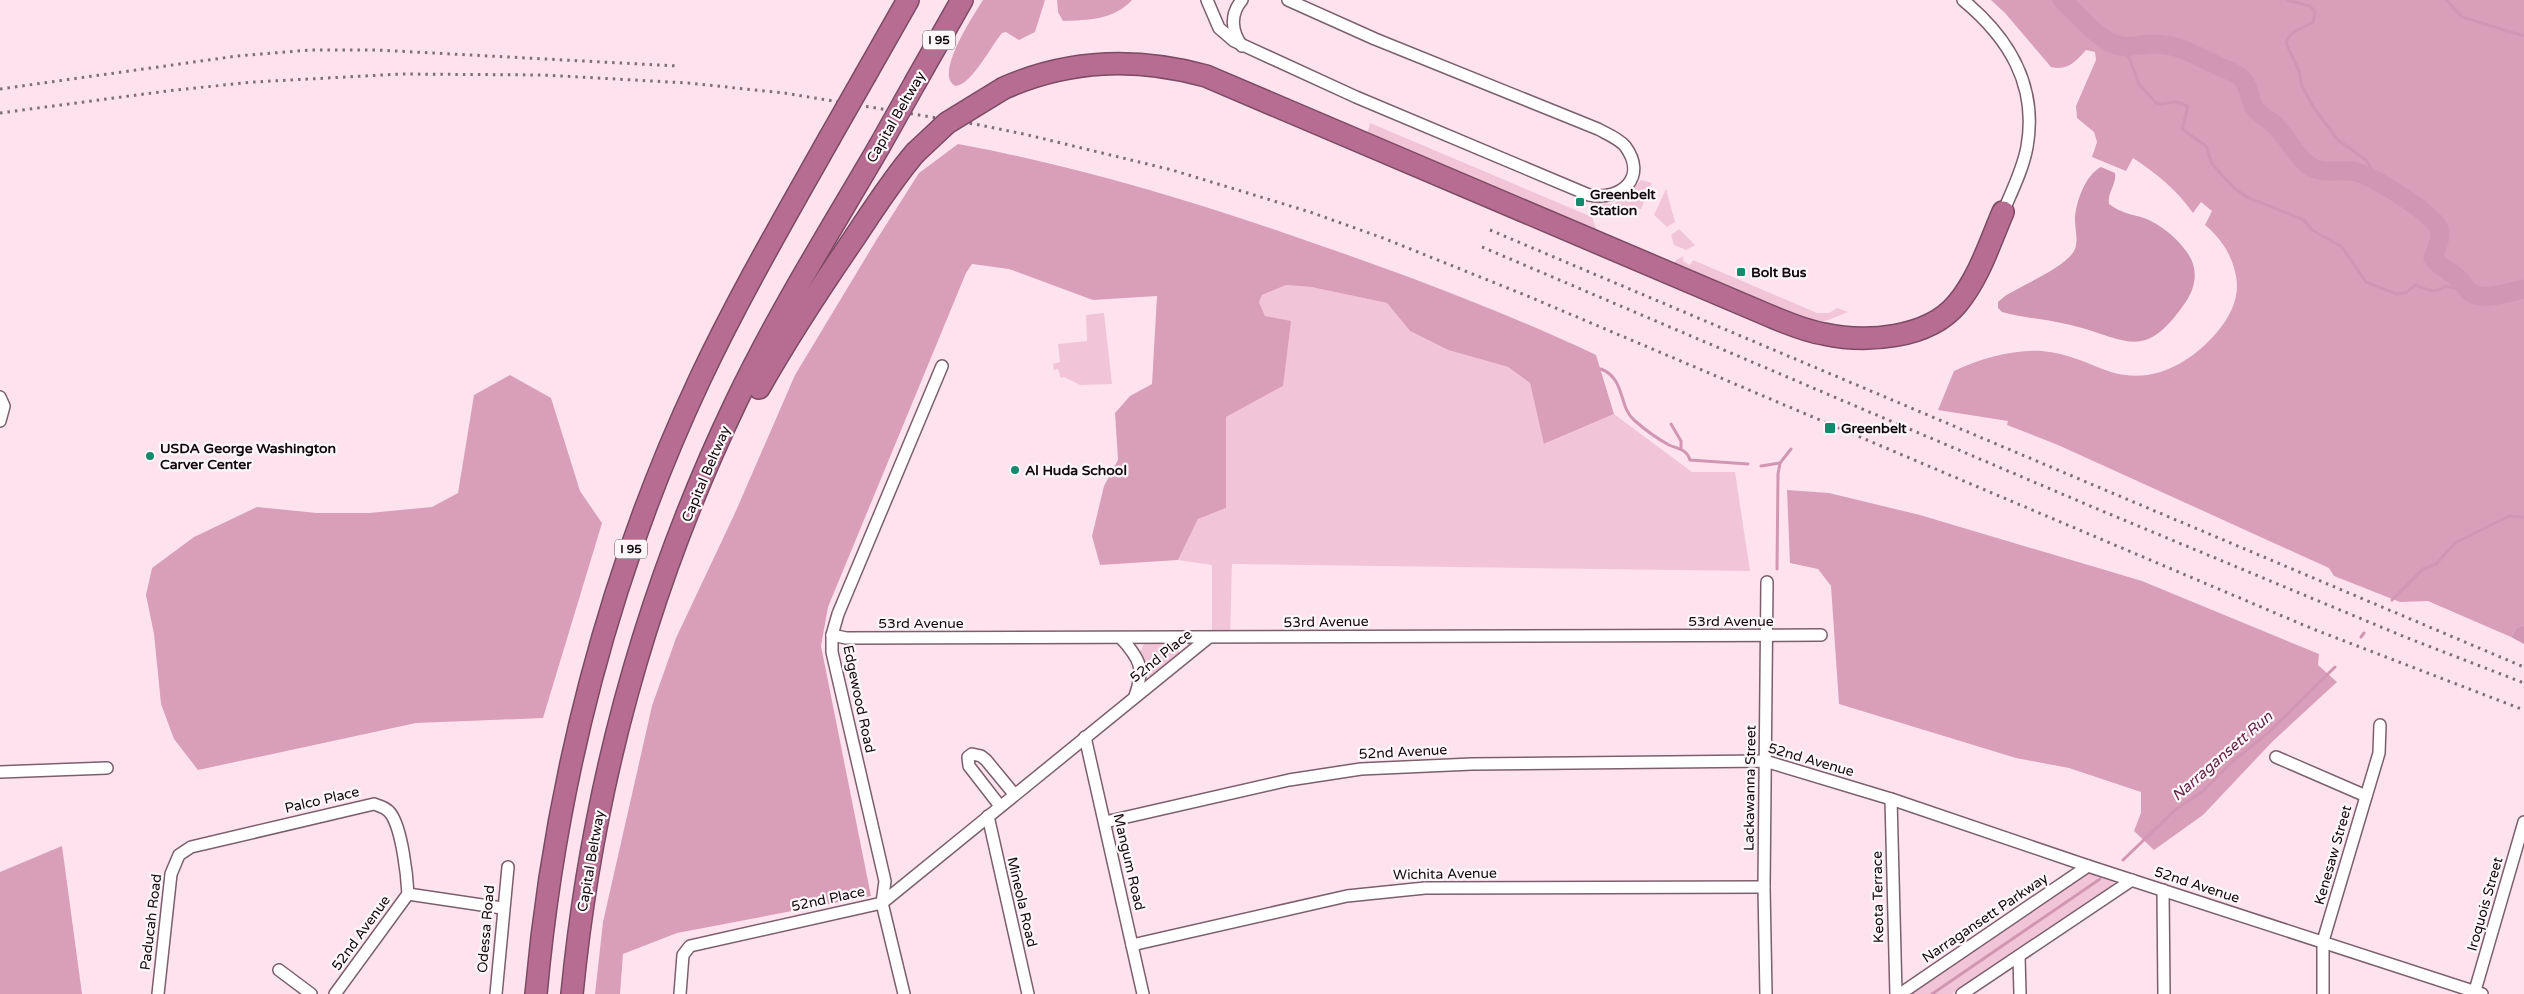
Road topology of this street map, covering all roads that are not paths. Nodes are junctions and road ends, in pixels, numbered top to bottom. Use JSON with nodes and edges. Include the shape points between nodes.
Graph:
{"nodes":[{"id":1,"x":898,"y":0,"type":"edge"},
{"id":2,"x":908,"y":0,"type":"edge"},
{"id":3,"x":962,"y":0,"type":"edge"},
{"id":4,"x":1207,"y":0,"type":"edge"},
{"id":5,"x":1242,"y":0,"type":"edge"},
{"id":6,"x":1288,"y":0,"type":"edge"},
{"id":7,"x":1963,"y":0,"type":"edge"},
{"id":8,"x":1242,"y":46,"type":"junction"},
{"id":9,"x":866,"y":74,"type":"junction"},
{"id":10,"x":2003,"y":212,"type":"joint"},
{"id":11,"x":942,"y":366,"type":"dead end"},
{"id":12,"x":0,"y":397,"type":"edge"},
{"id":13,"x":0,"y":420,"type":"edge"},
{"id":14,"x":671,"y":559,"type":"junction"},
{"id":15,"x":1767,"y":582,"type":"dead end"},
{"id":16,"x":832,"y":635,"type":"junction"},
{"id":17,"x":1768,"y":635,"type":"junction"},
{"id":18,"x":1821,"y":635,"type":"dead end"},
{"id":19,"x":1121,"y":638,"type":"junction"},
{"id":20,"x":1208,"y":638,"type":"junction"},
{"id":21,"x":1134,"y":698,"type":"junction"},
{"id":22,"x":2380,"y":725,"type":"dead end"},
{"id":23,"x":1085,"y":737,"type":"junction"},
{"id":24,"x":2276,"y":757,"type":"dead end"},
{"id":25,"x":1765,"y":761,"type":"junction"},
{"id":26,"x":107,"y":768,"type":"dead end"},
{"id":27,"x":0,"y":772,"type":"edge"},
{"id":28,"x":1014,"y":794,"type":"junction"},
{"id":29,"x":2366,"y":796,"type":"junction"},
{"id":30,"x":1891,"y":799,"type":"junction"},
{"id":31,"x":1000,"y":806,"type":"junction"},
{"id":32,"x":988,"y":816,"type":"junction"},
{"id":33,"x":1105,"y":822,"type":"junction"},
{"id":34,"x":2524,"y":822,"type":"edge"},
{"id":35,"x":179,"y":855,"type":"joint"},
{"id":36,"x":2088,"y":866,"type":"junction"},
{"id":37,"x":508,"y":867,"type":"dead end"},
{"id":38,"x":2132,"y":880,"type":"junction"},
{"id":39,"x":1764,"y":888,"type":"junction"},
{"id":40,"x":2163,"y":890,"type":"junction"},
{"id":41,"x":408,"y":894,"type":"junction"},
{"id":42,"x":882,"y":903,"type":"junction"},
{"id":43,"x":502,"y":908,"type":"junction"},
{"id":44,"x":2323,"y":941,"type":"junction"},
{"id":45,"x":1132,"y":945,"type":"junction"},
{"id":46,"x":2019,"y":956,"type":"junction"},
{"id":47,"x":279,"y":970,"type":"dead end"},
{"id":48,"x":2477,"y":993,"type":"edge"},
{"id":49,"x":158,"y":994,"type":"edge"},
{"id":50,"x":311,"y":994,"type":"edge"},
{"id":51,"x":335,"y":994,"type":"edge"},
{"id":52,"x":496,"y":994,"type":"edge"},
{"id":53,"x":536,"y":994,"type":"edge"},
{"id":54,"x":572,"y":994,"type":"edge"},
{"id":55,"x":680,"y":994,"type":"edge"},
{"id":56,"x":904,"y":994,"type":"edge"},
{"id":57,"x":1028,"y":994,"type":"edge"},
{"id":58,"x":1143,"y":994,"type":"edge"},
{"id":59,"x":1766,"y":994,"type":"edge"},
{"id":60,"x":1896,"y":994,"type":"edge"},
{"id":61,"x":1900,"y":994,"type":"edge"},
{"id":62,"x":1962,"y":994,"type":"edge"},
{"id":63,"x":2020,"y":994,"type":"edge"},
{"id":64,"x":2164,"y":994,"type":"edge"},
{"id":65,"x":2323,"y":994,"type":"edge"}],
"edges":[{"from":1,"to":9,"type":"highway"},
{"from":2,"to":9,"type":"highway","number":"I 95"},
{"from":3,"to":14,"type":"highway","name":"Capital Beltway","number":"I 95","bridge":true,"via":[[769,339],[706,469]]},
{"from":4,"to":8,"type":"street","via":[[1219,28]]},
{"from":5,"to":8,"type":"street","via":[[1233,22]]},
{"from":6,"to":8,"type":"street","via":[[1375,39],[1598,128],[1626,147],[1632,163],[1630,181],[1620,193],[1612,196],[1589,195]]},
{"from":7,"to":10,"type":"street","via":[[2000,35],[2024,81],[2030,128],[2027,148]]},
{"from":9,"to":53,"type":"highway","number":"I 95","bridge":true,"via":[[729,320],[694,392],[641,522],[614,600],[568,775],[552,860]]},
{"from":10,"to":14,"type":"highway","bridge":true,"via":[[1977,272],[1956,305],[1941,318],[1899,334],[1849,338],[1784,322],[1206,76],[1181,69],[1133,63],[1100,63],[1057,70],[1004,88],[947,124],[915,153],[782,346]]},
{"from":11,"to":16,"type":"street","name":"Edgewood Road","via":[[853,576]]},
{"from":12,"to":13,"type":"street","via":[[4,413]]},
{"from":14,"to":54,"type":"highway","name":"Capital Beltway","number":"I 95","via":[[626,697],[605,781],[591,854]]},
{"from":15,"to":17,"type":"street","name":"Lackawanna Street"},
{"from":16,"to":19,"type":"street","name":"53rd Avenue","via":[[846,638]]},
{"from":16,"to":42,"type":"street","name":"Edgewood Road","via":[[832,652],[885,881]]},
{"from":17,"to":18,"type":"street","name":"53rd Avenue"},
{"from":17,"to":20,"type":"street","name":"53rd Avenue"},
{"from":17,"to":25,"type":"street","name":"Lackawanna Street"},
{"from":19,"to":20,"type":"street","name":"53rd Avenue"},
{"from":19,"to":21,"type":"street","name":"52nd Place","via":[[1137,656],[1142,678]]},
{"from":20,"to":21,"type":"street","name":"52nd Place"},
{"from":21,"to":23,"type":"street","name":"52nd Place"},
{"from":22,"to":29,"type":"street","name":"Kenesaw Street","via":[[2379,753]]},
{"from":23,"to":28,"type":"street","name":"52nd Place"},
{"from":23,"to":33,"type":"street","name":"Mangum Road"},
{"from":24,"to":29,"type":"street"},
{"from":25,"to":30,"type":"street","name":"52nd Avenue"},
{"from":25,"to":33,"type":"street","name":"52nd Avenue","via":[[1465,764],[1361,769],[1289,780]]},
{"from":25,"to":39,"type":"street","name":"Lackawanna Street"},
{"from":26,"to":27,"type":"street"},
{"from":28,"to":31,"type":"street","name":"52nd Place"},
{"from":28,"to":31,"type":"street","via":[[981,756],[972,754],[968,757],[969,766]]},
{"from":29,"to":44,"type":"street","name":"Kenesaw Street"},
{"from":30,"to":36,"type":"street","name":"52nd Avenue"},
{"from":30,"to":60,"type":"street","name":"Keota Terrace"},
{"from":31,"to":32,"type":"street","name":"52nd Place"},
{"from":32,"to":42,"type":"street","name":"52nd Place"},
{"from":32,"to":57,"type":"street","name":"Mineola Road"},
{"from":33,"to":45,"type":"street","name":"Mangum Road"},
{"from":34,"to":48,"type":"street","name":"Iroquois Street"},
{"from":35,"to":41,"type":"street","name":"Palco Place","via":[[191,847],[374,804],[387,810],[394,820],[404,856]]},
{"from":35,"to":49,"type":"street","name":"Paducah Road","via":[[171,874]]},
{"from":36,"to":38,"type":"street","name":"52nd Avenue"},
{"from":36,"to":61,"type":"street","name":"Narragansett Parkway"},
{"from":37,"to":43,"type":"street","name":"Odessa Road"},
{"from":38,"to":40,"type":"street","name":"52nd Avenue"},
{"from":38,"to":46,"type":"street"},
{"from":39,"to":45,"type":"street","name":"Wichita Avenue","via":[[1425,888],[1372,892]]},
{"from":39,"to":59,"type":"street","name":"Lackawanna Street"},
{"from":40,"to":44,"type":"street","name":"52nd Avenue"},
{"from":40,"to":64,"type":"street"},
{"from":41,"to":43,"type":"street","name":"52nd Avenue"},
{"from":41,"to":51,"type":"street","name":"52nd Avenue"},
{"from":42,"to":55,"type":"street","name":"52nd Place","via":[[690,946],[683,955]]},
{"from":42,"to":56,"type":"street","name":"Edgewood Road"},
{"from":43,"to":52,"type":"street","name":"Odessa Road"},
{"from":44,"to":48,"type":"street","name":"52nd Avenue"},
{"from":44,"to":65,"type":"street","name":"Kenesaw Street"},
{"from":45,"to":58,"type":"street","name":"Mangum Road"},
{"from":46,"to":62,"type":"street"},
{"from":46,"to":63,"type":"street"},
{"from":47,"to":50,"type":"street"}]}
